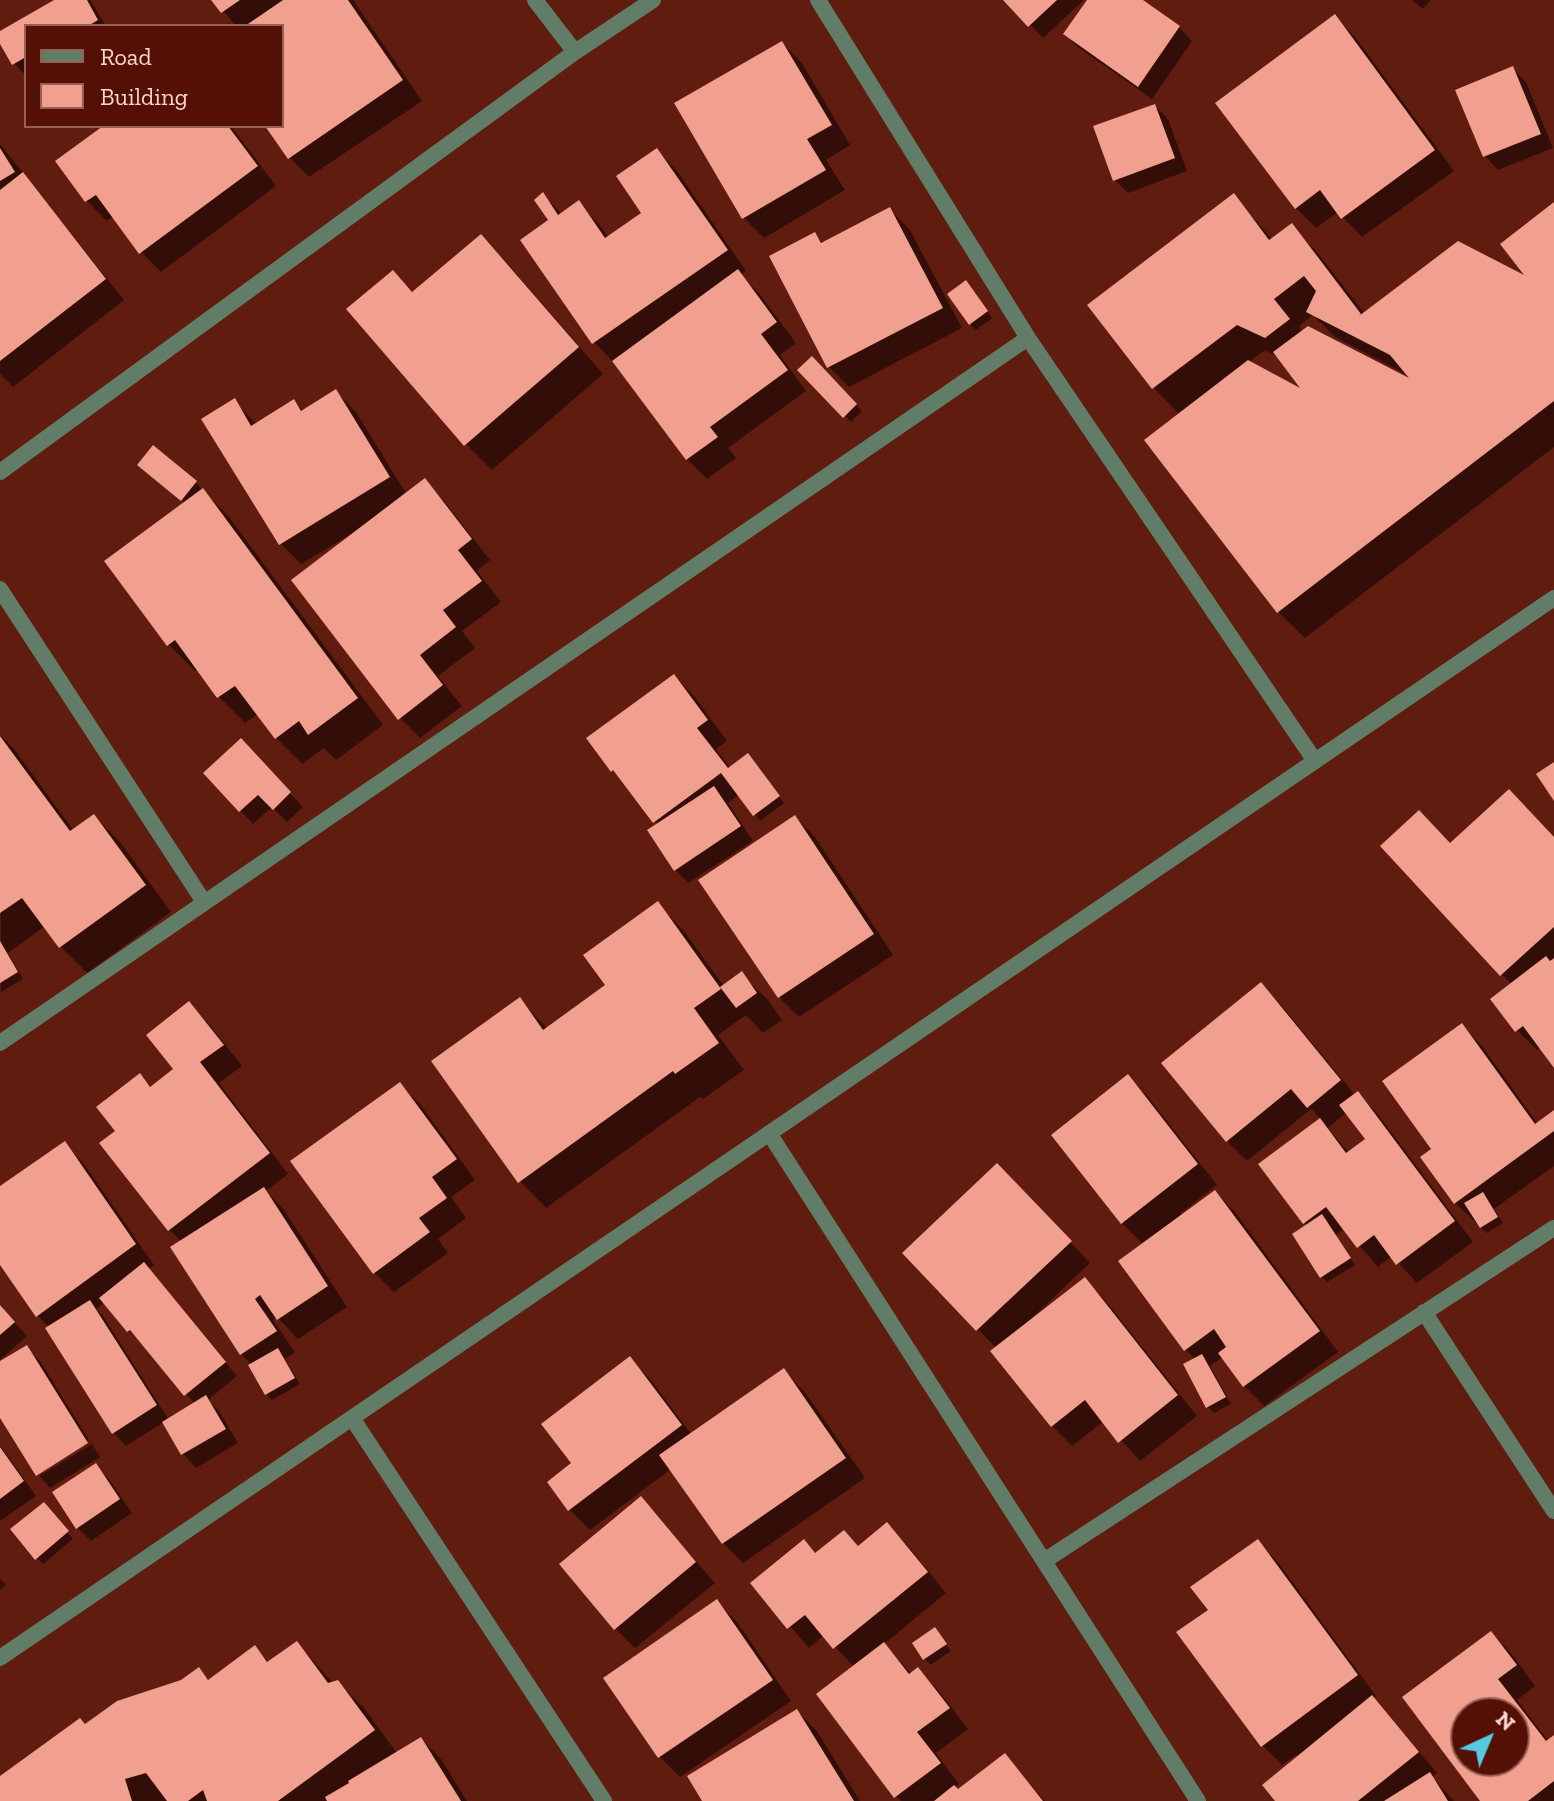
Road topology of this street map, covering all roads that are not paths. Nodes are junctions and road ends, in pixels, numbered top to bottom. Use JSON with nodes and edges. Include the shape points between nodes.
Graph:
{"nodes":[{"id":1,"x":535,"y":0,"type":"edge"},
{"id":2,"x":653,"y":0,"type":"edge"},
{"id":3,"x":818,"y":0,"type":"edge"},
{"id":4,"x":575,"y":52,"type":"junction"},
{"id":5,"x":1028,"y":338,"type":"junction"},
{"id":6,"x":0,"y":472,"type":"edge"},
{"id":7,"x":0,"y":589,"type":"edge"},
{"id":8,"x":1554,"y":598,"type":"edge"},
{"id":9,"x":1315,"y":761,"type":"junction"},
{"id":10,"x":204,"y":902,"type":"junction"},
{"id":11,"x":0,"y":1043,"type":"edge"},
{"id":12,"x":769,"y":1133,"type":"junction"},
{"id":13,"x":1554,"y":1228,"type":"edge"},
{"id":14,"x":1424,"y":1312,"type":"junction"},
{"id":15,"x":352,"y":1418,"type":"junction"},
{"id":16,"x":1554,"y":1511,"type":"edge"},
{"id":17,"x":1044,"y":1561,"type":"junction"},
{"id":18,"x":0,"y":1658,"type":"edge"},
{"id":19,"x":604,"y":1801,"type":"edge"},
{"id":20,"x":1198,"y":1801,"type":"edge"}],
"edges":[{"from":1,"to":4,"type":"street"},
{"from":2,"to":4,"type":"street"},
{"from":3,"to":5,"type":"street"},
{"from":4,"to":6,"type":"street"},
{"from":5,"to":9,"type":"street"},
{"from":5,"to":10,"type":"street"},
{"from":7,"to":10,"type":"street"},
{"from":8,"to":9,"type":"street"},
{"from":9,"to":12,"type":"street"},
{"from":10,"to":11,"type":"street"},
{"from":12,"to":15,"type":"street"},
{"from":12,"to":17,"type":"street"},
{"from":13,"to":14,"type":"street"},
{"from":14,"to":16,"type":"street"},
{"from":14,"to":17,"type":"street"},
{"from":15,"to":18,"type":"street"},
{"from":15,"to":19,"type":"street"},
{"from":17,"to":20,"type":"street"}]}
